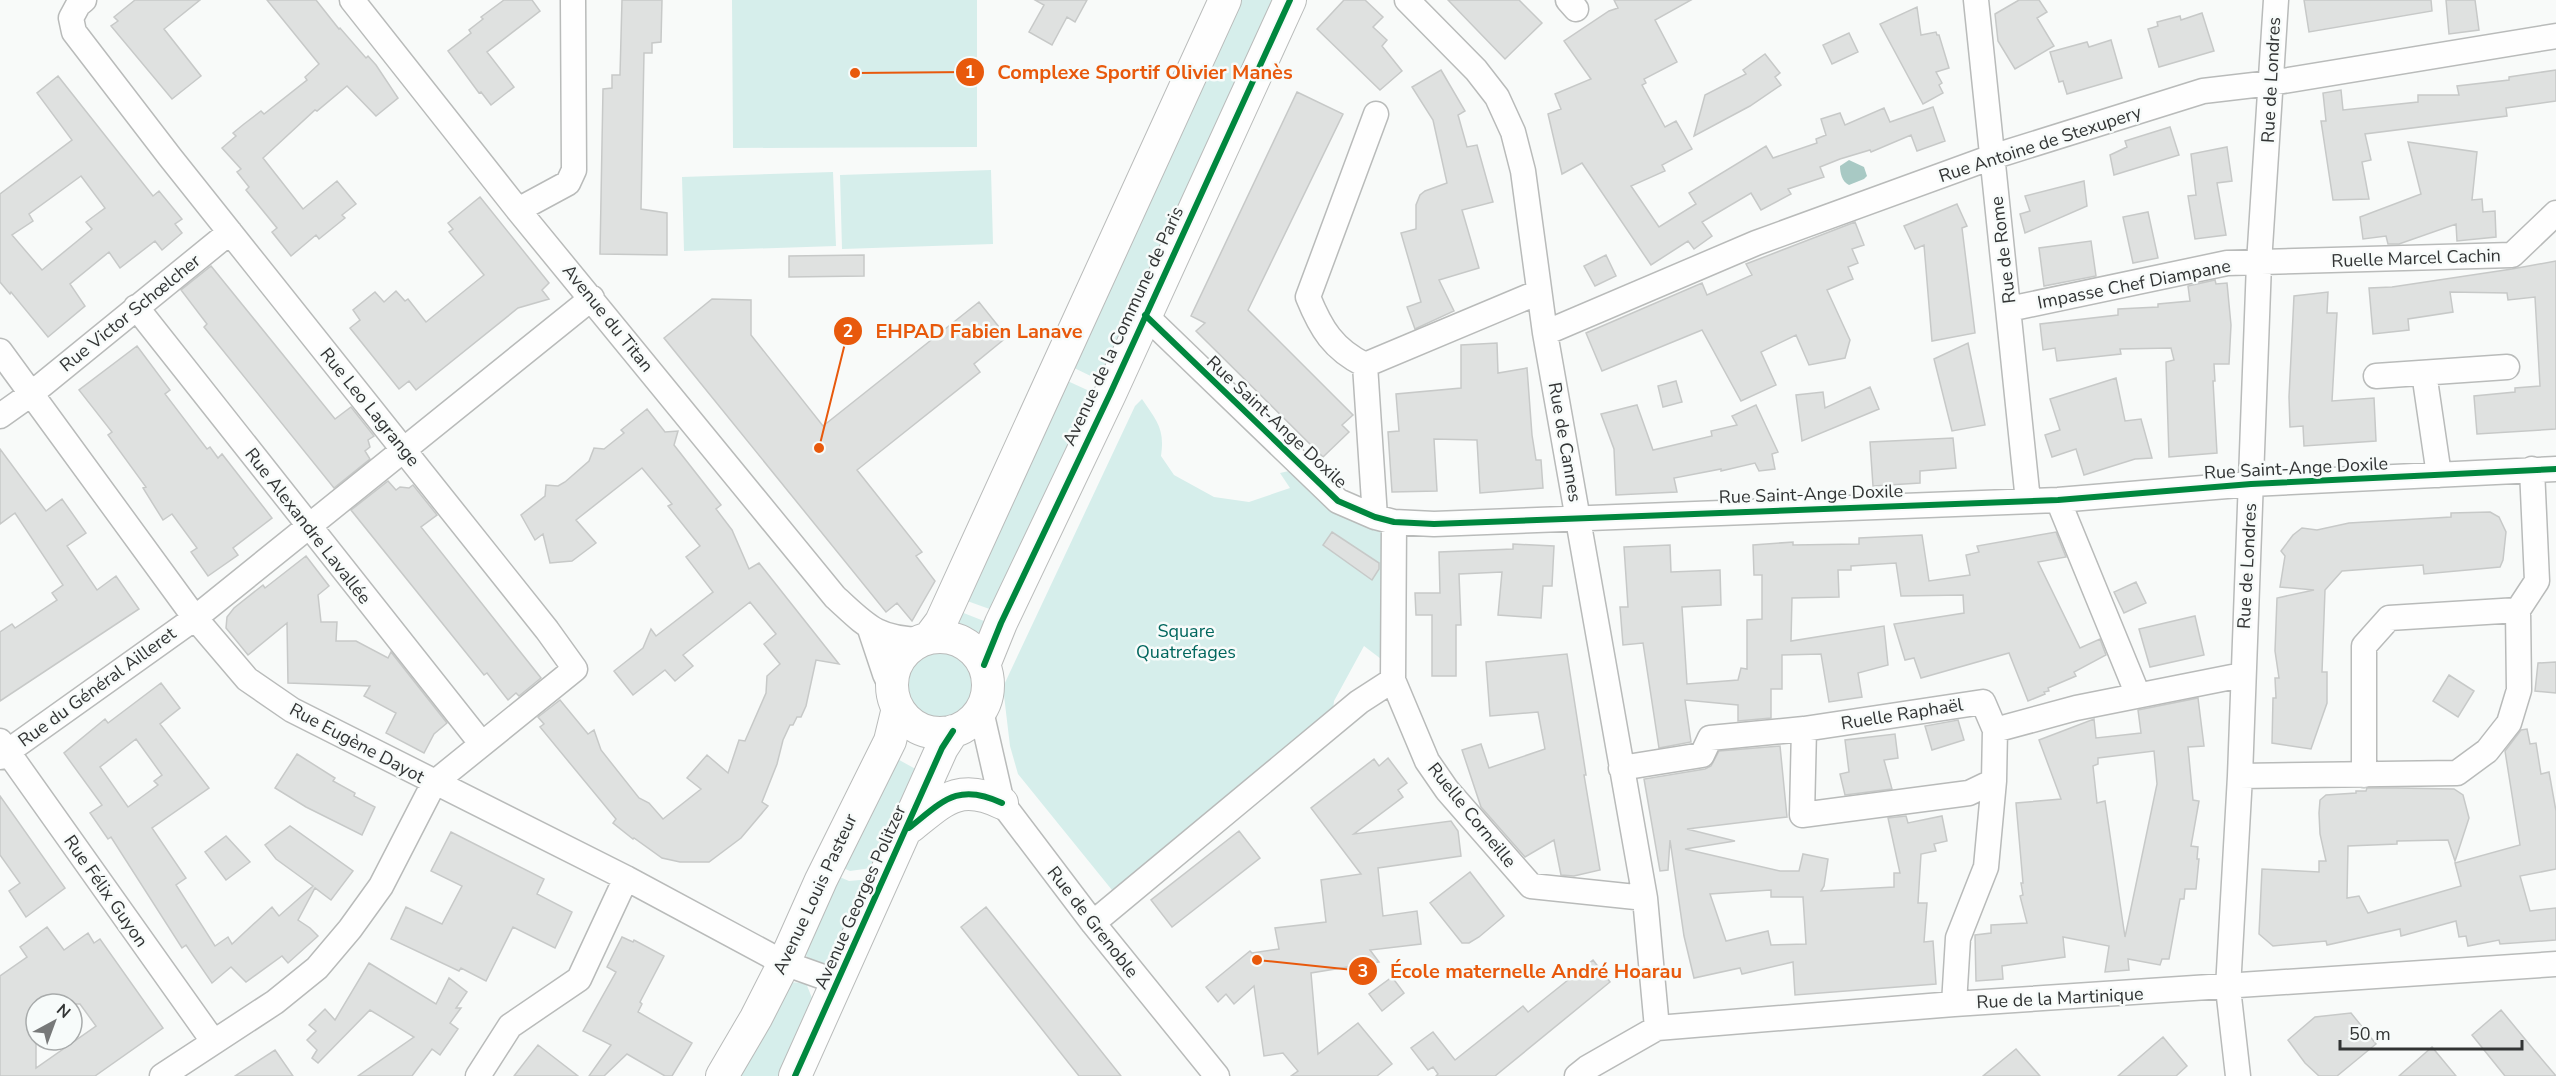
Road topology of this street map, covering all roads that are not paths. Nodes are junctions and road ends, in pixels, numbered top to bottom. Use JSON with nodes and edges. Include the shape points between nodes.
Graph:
{"nodes":[{"id":1,"x":84,"y":0,"type":"edge"},
{"id":2,"x":352,"y":0,"type":"edge"},
{"id":3,"x":573,"y":0,"type":"edge"},
{"id":4,"x":1226,"y":0,"type":"edge"},
{"id":5,"x":1290,"y":0,"type":"edge"},
{"id":6,"x":1407,"y":0,"type":"edge"},
{"id":7,"x":2276,"y":0,"type":"edge"},
{"id":8,"x":1982,"y":3,"type":"edge"},
{"id":9,"x":2556,"y":36,"type":"edge"},
{"id":10,"x":2271,"y":83,"type":"junction"},
{"id":11,"x":1376,"y":114,"type":"dead end"},
{"id":12,"x":1992,"y":157,"type":"junction"},
{"id":13,"x":519,"y":210,"type":"junction"},
{"id":14,"x":2556,"y":213,"type":"edge"},
{"id":15,"x":230,"y":232,"type":"junction"},
{"id":16,"x":2259,"y":263,"type":"junction"},
{"id":17,"x":1539,"y":292,"type":"junction"},
{"id":18,"x":592,"y":298,"type":"junction"},
{"id":19,"x":136,"y":307,"type":"junction"},
{"id":20,"x":2010,"y":309,"type":"junction"},
{"id":21,"x":1145,"y":315,"type":"junction"},
{"id":22,"x":1545,"y":333,"type":"junction"},
{"id":23,"x":0,"y":351,"type":"edge"},
{"id":24,"x":1365,"y":365,"type":"junction"},
{"id":25,"x":2507,"y":367,"type":"dead end"},
{"id":26,"x":2424,"y":373,"type":"junction"},
{"id":27,"x":2376,"y":376,"type":"dead end"},
{"id":28,"x":31,"y":394,"type":"junction"},
{"id":29,"x":0,"y":416,"type":"edge"},
{"id":30,"x":405,"y":450,"type":"junction"},
{"id":31,"x":2532,"y":469,"type":"junction"},
{"id":32,"x":2556,"y":469,"type":"edge"},
{"id":33,"x":2439,"y":475,"type":"junction"},
{"id":34,"x":2251,"y":483,"type":"junction"},
{"id":35,"x":2058,"y":500,"type":"junction"},
{"id":36,"x":2028,"y":501,"type":"junction"},
{"id":37,"x":1578,"y":518,"type":"junction"},
{"id":38,"x":1384,"y":519,"type":"junction"},
{"id":39,"x":309,"y":527,"type":"junction"},
{"id":40,"x":2518,"y":610,"type":"junction"},
{"id":41,"x":195,"y":618,"type":"junction"},
{"id":42,"x":870,"y":629,"type":"junction"},
{"id":43,"x":926,"y":639,"type":"junction"},
{"id":44,"x":984,"y":665,"type":"junction"},
{"id":45,"x":2242,"y":675,"type":"junction"},
{"id":46,"x":1393,"y":680,"type":"junction"},
{"id":47,"x":2138,"y":695,"type":"junction"},
{"id":48,"x":895,"y":699,"type":"junction"},
{"id":49,"x":966,"y":723,"type":"junction"},
{"id":50,"x":1804,"y":729,"type":"junction"},
{"id":51,"x":1995,"y":730,"type":"junction"},
{"id":52,"x":481,"y":743,"type":"junction"},
{"id":53,"x":2,"y":749,"type":"edge"},
{"id":54,"x":1622,"y":768,"type":"junction"},
{"id":55,"x":2364,"y":775,"type":"junction"},
{"id":56,"x":2240,"y":776,"type":"junction"},
{"id":57,"x":1994,"y":782,"type":"junction"},
{"id":58,"x":434,"y":783,"type":"junction"},
{"id":59,"x":1002,"y":803,"type":"junction"},
{"id":60,"x":907,"y":830,"type":"junction"},
{"id":61,"x":626,"y":878,"type":"junction"},
{"id":62,"x":1646,"y":898,"type":"junction"},
{"id":63,"x":1093,"y":923,"type":"junction"},
{"id":64,"x":784,"y":963,"type":"junction"},
{"id":65,"x":2556,"y":964,"type":"edge"},
{"id":66,"x":840,"y":977,"type":"junction"},
{"id":67,"x":2228,"y":988,"type":"junction"},
{"id":68,"x":1954,"y":1004,"type":"junction"},
{"id":69,"x":1657,"y":1028,"type":"junction"},
{"id":70,"x":213,"y":1041,"type":"junction"},
{"id":71,"x":162,"y":1076,"type":"edge"},
{"id":72,"x":478,"y":1076,"type":"edge"},
{"id":73,"x":722,"y":1076,"type":"edge"},
{"id":74,"x":795,"y":1076,"type":"edge"},
{"id":75,"x":1217,"y":1076,"type":"edge"},
{"id":76,"x":1577,"y":1076,"type":"edge"},
{"id":77,"x":2238,"y":1076,"type":"edge"}],
"edges":[{"from":1,"to":15,"type":"street","name":"Rue Leo Lagrange","via":[[71,18],[74,32]]},
{"from":2,"to":13,"type":"street","name":"Avenue du Titan"},
{"from":3,"to":13,"type":"street","via":[[574,170],[568,183]]},
{"from":4,"to":43,"type":"main road","via":[[941,622]]},
{"from":5,"to":21,"type":"main road","name":"Avenue de la Commune de Paris"},
{"from":6,"to":17,"type":"street","name":"Rue de Cannes","via":[[1476,70],[1497,97],[1513,132],[1523,171]]},
{"from":7,"to":10,"type":"street","name":"Rue de Londres"},
{"from":8,"to":12,"type":"street","name":"Rue de Rome"},
{"from":9,"to":10,"type":"street","name":"Rue Antoine de Stexupery"},
{"from":10,"to":12,"type":"street","name":"Rue Antoine de Stexupery","via":[[2203,91]]},
{"from":10,"to":16,"type":"street","name":"Rue de Londres"},
{"from":11,"to":24,"type":"street","via":[[1308,297],[1320,326],[1346,356]]},
{"from":12,"to":20,"type":"street","name":"Rue de Rome"},
{"from":12,"to":22,"type":"street","name":"Rue Antoine de Stexupery","via":[[1756,243]]},
{"from":13,"to":18,"type":"street","name":"Avenue du Titan"},
{"from":14,"to":16,"type":"street","name":"Ruelle Marcel Cachin","via":[[2512,255]]},
{"from":15,"to":19,"type":"street","name":"Rue Victor Schœlcher"},
{"from":15,"to":30,"type":"street","name":"Rue Leo Lagrange"},
{"from":16,"to":20,"type":"street","name":"Impasse Chef Diampane","via":[[2227,263]]},
{"from":16,"to":34,"type":"street","name":"Rue de Londres"},
{"from":17,"to":22,"type":"street","name":"Rue de Cannes"},
{"from":17,"to":24,"type":"street"},
{"from":18,"to":30,"type":"street","name":"Rue du Général Ailleret"},
{"from":18,"to":42,"type":"street","name":"Avenue du Titan","via":[[835,597]]},
{"from":19,"to":28,"type":"street","name":"Rue Victor Schœlcher"},
{"from":19,"to":39,"type":"street","name":"Rue Alexandre Lavallée"},
{"from":20,"to":36,"type":"street","name":"Rue de Rome"},
{"from":21,"to":38,"type":"street","name":"Rue Saint-Ange Doxile","via":[[1338,501]]},
{"from":21,"to":44,"type":"main road","name":"Avenue de la Commune de Paris"},
{"from":22,"to":37,"type":"street","name":"Rue de Cannes"},
{"from":23,"to":28,"type":"street","name":"Rue Eugène Dayot"},
{"from":24,"to":38,"type":"street","name":"Ruelle Corneille"},
{"from":25,"to":26,"type":"street"},
{"from":26,"to":27,"type":"street"},
{"from":26,"to":33,"type":"street"},
{"from":28,"to":29,"type":"street","name":"Rue Victor Schœlcher"},
{"from":28,"to":41,"type":"street","name":"Rue Eugène Dayot"},
{"from":30,"to":39,"type":"street","name":"Rue du Général Ailleret"},
{"from":30,"to":52,"type":"street","name":"Rue Leo Lagrange","via":[[575,669]]},
{"from":31,"to":32,"type":"street","name":"Rue Saint-Ange Doxile"},
{"from":31,"to":33,"type":"street","name":"Rue Saint-Ange Doxile"},
{"from":31,"to":40,"type":"street","via":[[2536,581]]},
{"from":33,"to":34,"type":"street","name":"Rue Saint-Ange Doxile"},
{"from":34,"to":35,"type":"street","name":"Rue Saint-Ange Doxile"},
{"from":34,"to":45,"type":"street","name":"Rue de Londres"},
{"from":35,"to":36,"type":"street","name":"Rue Saint-Ange Doxile"},
{"from":35,"to":47,"type":"street"},
{"from":36,"to":37,"type":"street","name":"Rue Saint-Ange Doxile"},
{"from":37,"to":38,"type":"street","name":"Rue Saint-Ange Doxile","via":[[1434,524]]},
{"from":37,"to":54,"type":"street","name":"Rue de Cannes"},
{"from":38,"to":46,"type":"street","name":"Ruelle Corneille"},
{"from":39,"to":41,"type":"street","name":"Rue du Général Ailleret"},
{"from":39,"to":52,"type":"street","name":"Rue Alexandre Lavallée"},
{"from":40,"to":55,"type":"street","via":[[2519,690],[2509,723],[2487,751],[2457,773]]},
{"from":40,"to":55,"type":"street","via":[[2389,618],[2364,646]]},
{"from":41,"to":53,"type":"street","name":"Rue du Général Ailleret"},
{"from":41,"to":58,"type":"street","name":"Rue Eugène Dayot","via":[[247,679],[292,710]]},
{"from":42,"to":43,"type":"street","name":"Avenue du Titan","via":[[886,637]]},
{"from":42,"to":48,"type":"street","name":"Avenue du Titan"},
{"from":43,"to":44,"type":"main road","via":[[946,637],[962,642]]},
{"from":43,"to":48,"type":"main road","via":[[896,665]]},
{"from":44,"to":49,"type":"main road","via":[[988,688]]},
{"from":45,"to":47,"type":"street"},
{"from":45,"to":56,"type":"street","name":"Rue de Londres"},
{"from":46,"to":62,"type":"street","name":"Ruelle Corneille","via":[[1426,761],[1531,886]]},
{"from":46,"to":63,"type":"street","via":[[1359,702]]},
{"from":47,"to":51,"type":"street"},
{"from":48,"to":49,"type":"main road","via":[[908,720],[921,729],[937,733]]},
{"from":48,"to":64,"type":"main road","name":"Avenue Louis Pasteur","via":[[890,741]]},
{"from":49,"to":59,"type":"street","name":"Rue de Grenoble","via":[[991,757]]},
{"from":49,"to":60,"type":"main road","name":"Avenue Georges Politzer","via":[[942,748]]},
{"from":50,"to":51,"type":"street","name":"Ruelle Raphaël","via":[[1983,702]]},
{"from":50,"to":54,"type":"street","name":"Ruelle Raphaël","via":[[1710,738],[1702,755]]},
{"from":50,"to":57,"type":"street","via":[[1802,815],[1969,793]]},
{"from":51,"to":57,"type":"street"},
{"from":52,"to":58,"type":"street","name":"Rue Leo Lagrange"},
{"from":53,"to":70,"type":"street","name":"Rue Félix Guyon"},
{"from":54,"to":62,"type":"street","name":"Rue de Cannes"},
{"from":55,"to":56,"type":"street"},
{"from":56,"to":67,"type":"street","name":"Rue de Londres"},
{"from":57,"to":68,"type":"street","via":[[1986,867],[1958,938]]},
{"from":58,"to":61,"type":"street","name":"Rue Eugène Dayot"},
{"from":58,"to":70,"type":"street","via":[[381,886],[317,968],[275,1002]]},
{"from":59,"to":60,"type":"main road","via":[[962,793],[944,800]]},
{"from":59,"to":63,"type":"street","name":"Rue de Grenoble"},
{"from":60,"to":66,"type":"main road","name":"Avenue Georges Politzer"},
{"from":61,"to":64,"type":"street","name":"Rue Eugène Dayot"},
{"from":61,"to":72,"type":"street","via":[[579,979],[510,1026]]},
{"from":62,"to":69,"type":"street","name":"Rue de Cannes"},
{"from":63,"to":75,"type":"street","name":"Rue de Grenoble"},
{"from":64,"to":66,"type":"street","name":"Rue Eugène Dayot","via":[[826,978]]},
{"from":64,"to":73,"type":"main road","name":"Avenue Louis Pasteur"},
{"from":65,"to":67,"type":"street","name":"Rue de la Martinique"},
{"from":66,"to":74,"type":"main road","name":"Avenue Georges Politzer"},
{"from":67,"to":68,"type":"street","name":"Rue de la Martinique"},
{"from":67,"to":77,"type":"street","name":"Rue de Londres"},
{"from":68,"to":69,"type":"street","name":"Rue de la Martinique"},
{"from":69,"to":76,"type":"street","name":"Rue de la Martinique"},
{"from":70,"to":71,"type":"street"}]}
